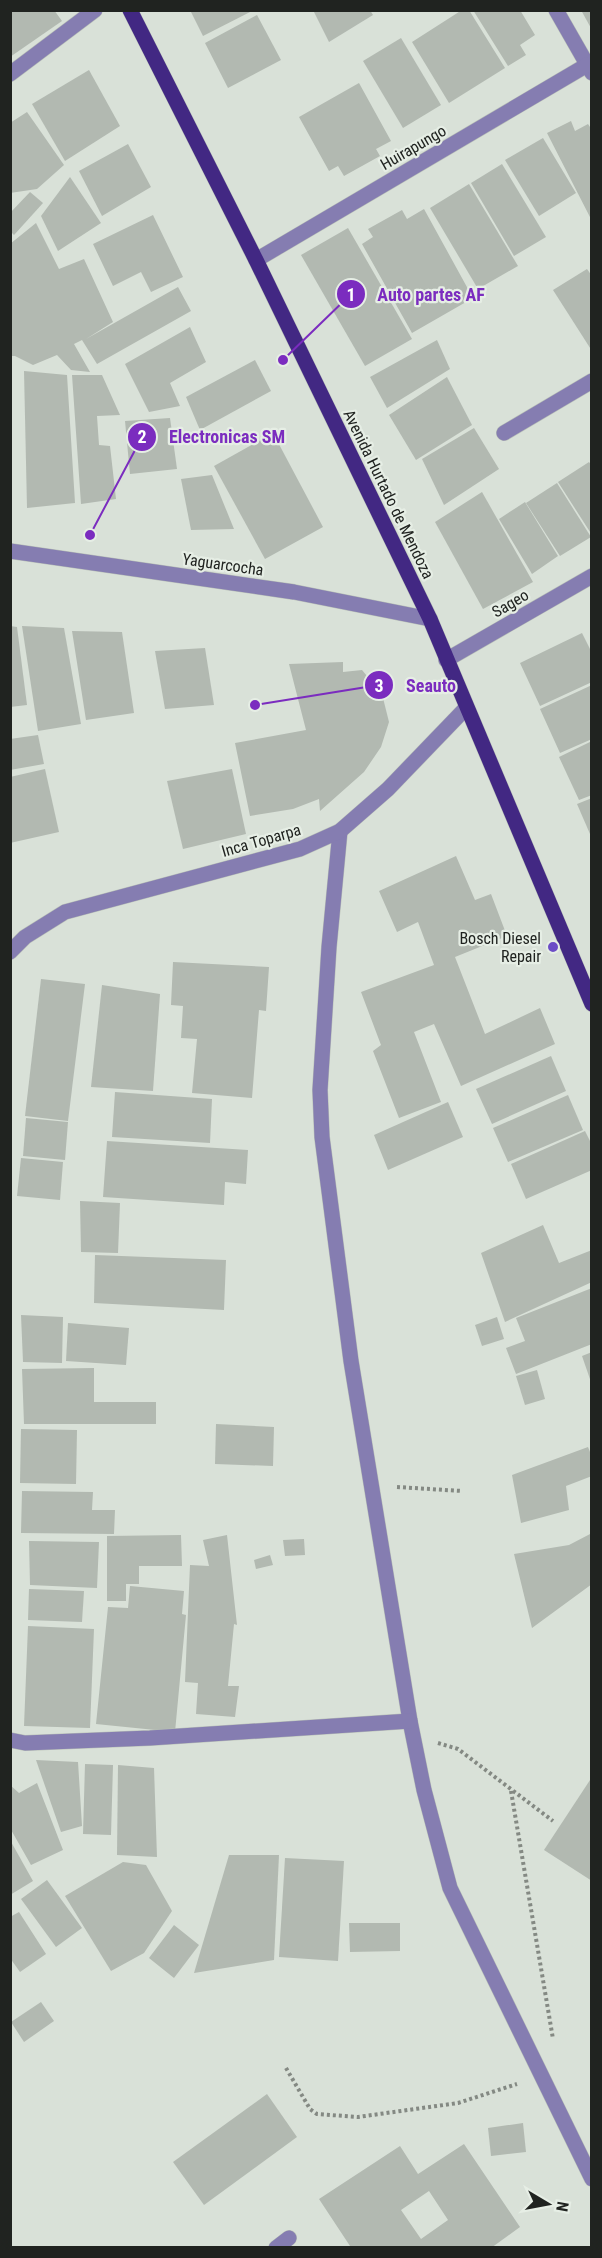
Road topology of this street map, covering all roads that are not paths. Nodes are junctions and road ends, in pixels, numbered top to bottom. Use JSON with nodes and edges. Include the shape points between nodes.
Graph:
{"nodes":[{"id":1,"x":95,"y":10,"type":"edge"},
{"id":2,"x":130,"y":10,"type":"edge"},
{"id":3,"x":556,"y":10,"type":"edge"},
{"id":4,"x":589,"y":69,"type":"edge"},
{"id":5,"x":10,"y":74,"type":"edge"},
{"id":6,"x":256,"y":260,"type":"junction"},
{"id":7,"x":591,"y":381,"type":"edge"},
{"id":8,"x":504,"y":433,"type":"dead end"},
{"id":9,"x":10,"y":552,"type":"edge"},
{"id":10,"x":591,"y":576,"type":"edge"},
{"id":11,"x":430,"y":619,"type":"junction"},
{"id":12,"x":446,"y":660,"type":"junction"},
{"id":13,"x":466,"y":708,"type":"junction"},
{"id":14,"x":340,"y":831,"type":"junction"},
{"id":15,"x":10,"y":952,"type":"edge"},
{"id":16,"x":591,"y":1004,"type":"edge"},
{"id":17,"x":410,"y":1721,"type":"junction"},
{"id":18,"x":10,"y":1740,"type":"edge"},
{"id":19,"x":591,"y":2179,"type":"edge"}],
"edges":[{"from":1,"to":5,"type":"street"},
{"from":2,"to":6,"type":"main road","name":"Avenida Hurtado de Mendoza"},
{"from":3,"to":4,"type":"street","name":"Huirapungo"},
{"from":4,"to":6,"type":"street","name":"Huirapungo"},
{"from":6,"to":11,"type":"main road","name":"Avenida Hurtado de Mendoza"},
{"from":7,"to":8,"type":"street"},
{"from":9,"to":11,"type":"street","name":"Yaguarcocha","via":[[294,592]]},
{"from":10,"to":12,"type":"street","name":"Sageo"},
{"from":11,"to":12,"type":"main road","name":"Avenida Hurtado de Mendoza"},
{"from":12,"to":13,"type":"main road","name":"Avenida Hurtado de Mendoza"},
{"from":13,"to":14,"type":"street","name":"Inca Toparpa","via":[[388,789]]},
{"from":13,"to":16,"type":"main road","name":"Avenida Hurtado de Mendoza"},
{"from":14,"to":15,"type":"street","name":"Inca Toparpa","via":[[300,849],[65,912],[25,937]]},
{"from":14,"to":17,"type":"street","via":[[320,1090],[329,1192],[371,1488]]},
{"from":17,"to":18,"type":"street","via":[[150,1738],[25,1743]]},
{"from":17,"to":19,"type":"street","via":[[450,1888]]}]}
